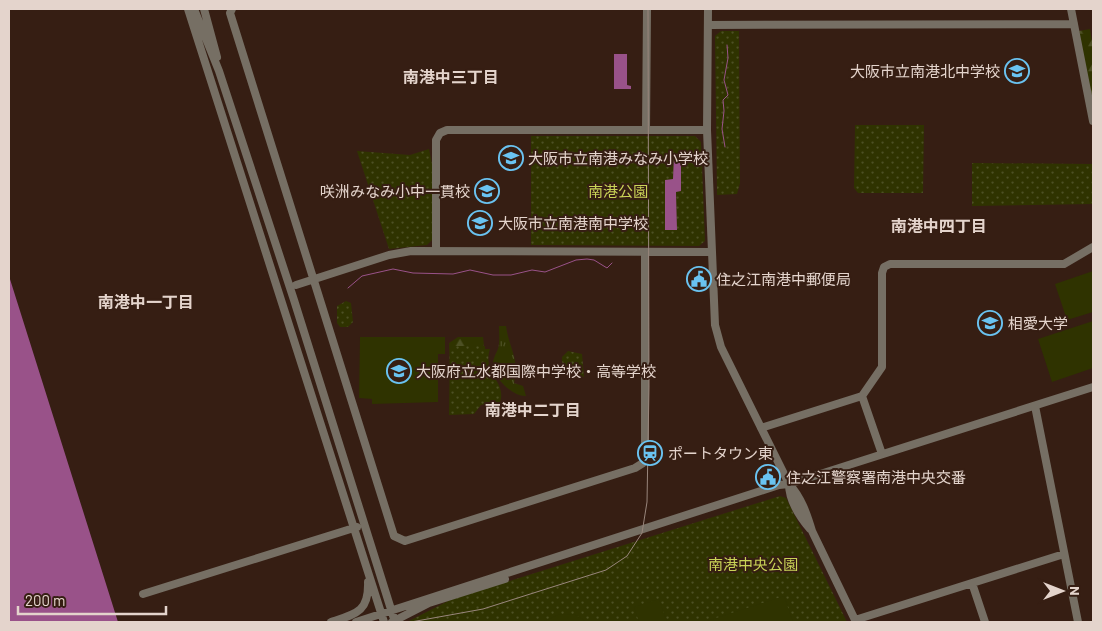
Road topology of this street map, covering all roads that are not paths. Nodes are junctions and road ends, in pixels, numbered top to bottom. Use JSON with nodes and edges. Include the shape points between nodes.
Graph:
{"nodes":[{"id":1,"x":188,"y":9,"type":"edge"},
{"id":2,"x":194,"y":9,"type":"edge"},
{"id":3,"x":204,"y":9,"type":"edge"},
{"id":4,"x":232,"y":9,"type":"edge"},
{"id":5,"x":646,"y":9,"type":"edge"},
{"id":6,"x":708,"y":9,"type":"edge"},
{"id":7,"x":1071,"y":9,"type":"edge"},
{"id":8,"x":1074,"y":24,"type":"junction"},
{"id":9,"x":708,"y":25,"type":"junction"},
{"id":10,"x":219,"y":71,"type":"junction"},
{"id":11,"x":1093,"y":120,"type":"edge"},
{"id":12,"x":646,"y":130,"type":"junction"},
{"id":13,"x":707,"y":130,"type":"junction"},
{"id":14,"x":1093,"y":248,"type":"edge"},
{"id":15,"x":436,"y":251,"type":"junction"},
{"id":16,"x":645,"y":252,"type":"junction"},
{"id":17,"x":712,"y":252,"type":"junction"},
{"id":18,"x":314,"y":279,"type":"junction"},
{"id":19,"x":296,"y":285,"type":"dead end"},
{"id":20,"x":1093,"y":388,"type":"edge"},
{"id":21,"x":862,"y":396,"type":"junction"},
{"id":22,"x":1035,"y":406,"type":"junction"},
{"id":23,"x":761,"y":428,"type":"junction"},
{"id":24,"x":882,"y":454,"type":"junction"},
{"id":25,"x":789,"y":484,"type":"junction"},
{"id":26,"x":363,"y":525,"type":"junction"},
{"id":27,"x":353,"y":528,"type":"junction"},
{"id":28,"x":1064,"y":554,"type":"junction"},
{"id":29,"x":368,"y":573,"type":"junction"},
{"id":30,"x":972,"y":583,"type":"junction"},
{"id":31,"x":143,"y":594,"type":"dead end"},
{"id":32,"x":390,"y":609,"type":"junction"},
{"id":33,"x":381,"y":613,"type":"junction"},
{"id":34,"x":856,"y":621,"type":"edge"},
{"id":35,"x":330,"y":622,"type":"edge"},
{"id":36,"x":356,"y":622,"type":"edge"},
{"id":37,"x":384,"y":622,"type":"edge"},
{"id":38,"x":394,"y":622,"type":"edge"},
{"id":39,"x":985,"y":622,"type":"edge"},
{"id":40,"x":1078,"y":622,"type":"edge"}],
"edges":[{"from":1,"to":27,"type":"street"},
{"from":2,"to":10,"type":"street"},
{"from":3,"to":10,"type":"street"},
{"from":4,"to":18,"type":"street","via":[[230,13]]},
{"from":5,"to":12,"type":"street"},
{"from":6,"to":9,"type":"street"},
{"from":7,"to":8,"type":"street"},
{"from":8,"to":9,"type":"street"},
{"from":8,"to":11,"type":"street"},
{"from":9,"to":13,"type":"street"},
{"from":10,"to":26,"type":"street"},
{"from":12,"to":13,"type":"street"},
{"from":12,"to":15,"type":"street","via":[[440,132],[436,140]]},
{"from":13,"to":17,"type":"street"},
{"from":14,"to":21,"type":"street","via":[[1064,264],[890,264],[884,267],[882,367]]},
{"from":15,"to":16,"type":"street"},
{"from":15,"to":18,"type":"street","via":[[389,255]]},
{"from":16,"to":17,"type":"street"},
{"from":16,"to":18,"type":"street","via":[[645,456],[642,463],[635,468],[405,541],[394,536]]},
{"from":17,"to":23,"type":"street","via":[[715,325],[721,347]]},
{"from":18,"to":19,"type":"street"},
{"from":20,"to":22,"type":"street"},
{"from":21,"to":23,"type":"street"},
{"from":21,"to":24,"type":"street"},
{"from":22,"to":24,"type":"street"},
{"from":22,"to":28,"type":"street"},
{"from":23,"to":25,"type":"street"},
{"from":24,"to":25,"type":"street"},
{"from":25,"to":32,"type":"street"},
{"from":25,"to":34,"type":"street","via":[[789,494],[812,531]]},
{"from":25,"to":38,"type":"street","via":[[780,490],[429,603]]},
{"from":26,"to":27,"type":"street"},
{"from":26,"to":32,"type":"street"},
{"from":27,"to":29,"type":"street"},
{"from":27,"to":31,"type":"street"},
{"from":28,"to":30,"type":"street"},
{"from":28,"to":40,"type":"street"},
{"from":29,"to":33,"type":"street"},
{"from":29,"to":35,"type":"street","via":[[368,595],[363,608]]},
{"from":30,"to":34,"type":"street"},
{"from":30,"to":39,"type":"street"},
{"from":32,"to":33,"type":"street"},
{"from":32,"to":38,"type":"street"},
{"from":33,"to":36,"type":"street"},
{"from":33,"to":37,"type":"street"}]}
